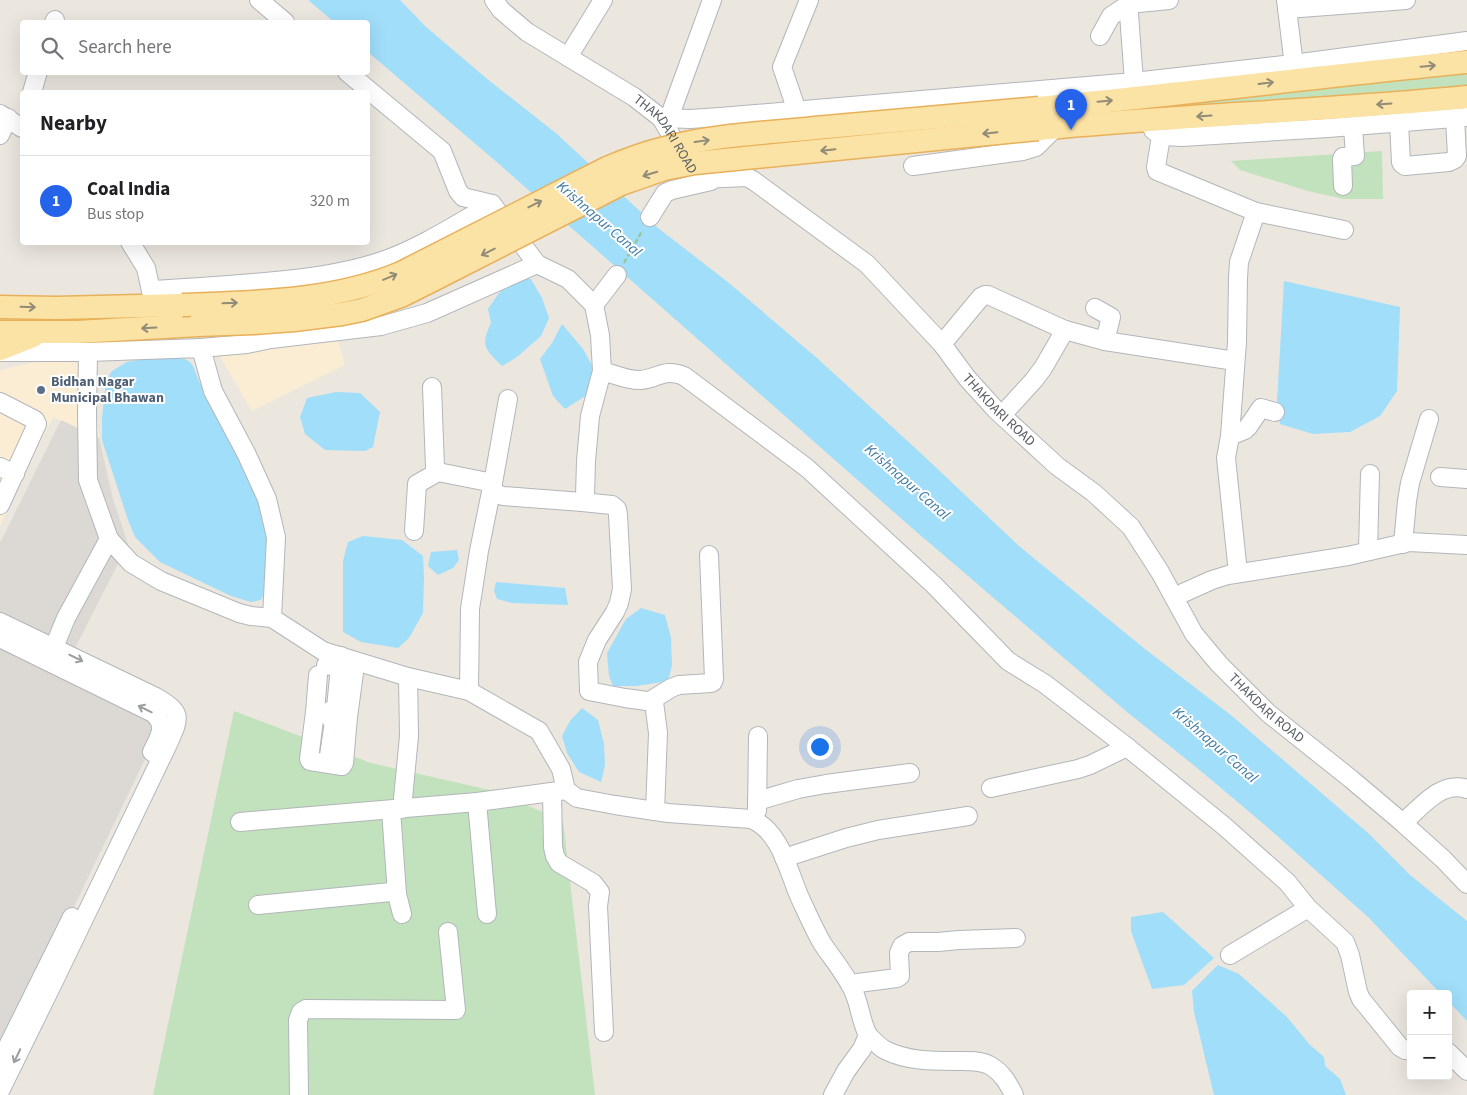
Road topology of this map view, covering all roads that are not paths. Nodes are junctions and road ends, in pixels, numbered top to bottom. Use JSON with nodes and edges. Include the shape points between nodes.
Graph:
{"nodes":[{"id":1,"x":259,"y":0,"type":"edge"},
{"id":2,"x":494,"y":0,"type":"edge"},
{"id":3,"x":603,"y":0,"type":"edge"},
{"id":4,"x":712,"y":0,"type":"edge"},
{"id":5,"x":809,"y":0,"type":"edge"},
{"id":6,"x":1169,"y":0,"type":"edge"},
{"id":7,"x":1406,"y":0,"type":"edge"},
{"id":8,"x":1129,"y":2,"type":"edge"},
{"id":9,"x":1286,"y":5,"type":"edge"},
{"id":10,"x":283,"y":20,"type":"edge"},
{"id":11,"x":1100,"y":36,"type":"dead end"},
{"id":12,"x":1467,"y":41,"type":"edge"},
{"id":13,"x":568,"y":57,"type":"junction"},
{"id":14,"x":1467,"y":62,"type":"edge"},
{"id":15,"x":1294,"y":72,"type":"junction"},
{"id":16,"x":37,"y":75,"type":"edge"},
{"id":17,"x":351,"y":75,"type":"edge"},
{"id":18,"x":1134,"y":82,"type":"junction"},
{"id":19,"x":33,"y":90,"type":"edge"},
{"id":20,"x":369,"y":90,"type":"edge"},
{"id":21,"x":370,"y":91,"type":"edge"},
{"id":22,"x":1467,"y":97,"type":"edge"},
{"id":23,"x":797,"y":111,"type":"junction"},
{"id":24,"x":665,"y":118,"type":"junction"},
{"id":25,"x":1461,"y":118,"type":"edge"},
{"id":26,"x":1144,"y":120,"type":"junction"},
{"id":27,"x":1044,"y":121,"type":"junction"},
{"id":28,"x":15,"y":122,"type":"edge"},
{"id":29,"x":1399,"y":123,"type":"junction"},
{"id":30,"x":1353,"y":127,"type":"junction"},
{"id":31,"x":0,"y":135,"type":"edge"},
{"id":32,"x":1161,"y":136,"type":"junction"},
{"id":33,"x":913,"y":166,"type":"dead end"},
{"id":34,"x":724,"y":178,"type":"junction"},
{"id":35,"x":1343,"y":186,"type":"dead end"},
{"id":36,"x":492,"y":204,"type":"junction"},
{"id":37,"x":1256,"y":212,"type":"junction"},
{"id":38,"x":650,"y":217,"type":"road end"},
{"id":39,"x":1344,"y":230,"type":"dead end"},
{"id":40,"x":132,"y":245,"type":"edge"},
{"id":41,"x":537,"y":264,"type":"junction"},
{"id":42,"x":616,"y":275,"type":"road end"},
{"id":43,"x":153,"y":298,"type":"junction"},
{"id":44,"x":594,"y":305,"type":"junction"},
{"id":45,"x":0,"y":307,"type":"edge"},
{"id":46,"x":1095,"y":308,"type":"dead end"},
{"id":47,"x":1065,"y":330,"type":"junction"},
{"id":48,"x":0,"y":332,"type":"edge"},
{"id":49,"x":45,"y":332,"type":"junction"},
{"id":50,"x":1105,"y":341,"type":"junction"},
{"id":51,"x":942,"y":344,"type":"junction"},
{"id":52,"x":200,"y":348,"type":"junction"},
{"id":53,"x":0,"y":351,"type":"edge"},
{"id":54,"x":88,"y":352,"type":"junction"},
{"id":55,"x":1235,"y":361,"type":"junction"},
{"id":56,"x":602,"y":371,"type":"junction"},
{"id":57,"x":432,"y":387,"type":"dead end"},
{"id":58,"x":508,"y":399,"type":"dead end"},
{"id":59,"x":0,"y":402,"type":"edge"},
{"id":60,"x":1275,"y":412,"type":"dead end"},
{"id":61,"x":1002,"y":415,"type":"junction"},
{"id":62,"x":1429,"y":419,"type":"dead end"},
{"id":63,"x":1230,"y":436,"type":"junction"},
{"id":64,"x":7,"y":471,"type":"edge"},
{"id":65,"x":438,"y":472,"type":"junction"},
{"id":66,"x":1370,"y":474,"type":"dead end"},
{"id":67,"x":1440,"y":477,"type":"dead end"},
{"id":68,"x":1467,"y":480,"type":"edge"},
{"id":69,"x":492,"y":488,"type":"junction"},
{"id":70,"x":582,"y":502,"type":"junction"},
{"id":71,"x":0,"y":505,"type":"edge"},
{"id":72,"x":414,"y":531,"type":"dead end"},
{"id":73,"x":108,"y":539,"type":"junction"},
{"id":74,"x":1403,"y":544,"type":"junction"},
{"id":75,"x":1467,"y":546,"type":"edge"},
{"id":76,"x":1368,"y":551,"type":"junction"},
{"id":77,"x":708,"y":555,"type":"dead end"},
{"id":78,"x":1238,"y":573,"type":"junction"},
{"id":79,"x":1174,"y":597,"type":"junction"},
{"id":80,"x":272,"y":618,"type":"junction"},
{"id":81,"x":0,"y":627,"type":"edge"},
{"id":82,"x":51,"y":655,"type":"junction"},
{"id":83,"x":331,"y":666,"type":"junction"},
{"id":84,"x":408,"y":677,"type":"junction"},
{"id":85,"x":469,"y":691,"type":"junction"},
{"id":86,"x":650,"y":701,"type":"junction"},
{"id":87,"x":758,"y":736,"type":"dead end"},
{"id":88,"x":1127,"y":747,"type":"junction"},
{"id":89,"x":328,"y":763,"type":"dead end"},
{"id":90,"x":910,"y":773,"type":"dead end"},
{"id":91,"x":991,"y":788,"type":"dead end"},
{"id":92,"x":1467,"y":789,"type":"edge"},
{"id":93,"x":559,"y":791,"type":"junction"},
{"id":94,"x":757,"y":801,"type":"junction"},
{"id":95,"x":477,"y":802,"type":"junction"},
{"id":96,"x":396,"y":809,"type":"junction"},
{"id":97,"x":655,"y":811,"type":"junction"},
{"id":98,"x":968,"y":816,"type":"dead end"},
{"id":99,"x":757,"y":821,"type":"junction"},
{"id":100,"x":240,"y":822,"type":"dead end"},
{"id":101,"x":1403,"y":823,"type":"junction"},
{"id":102,"x":784,"y":858,"type":"junction"},
{"id":103,"x":1467,"y":884,"type":"edge"},
{"id":104,"x":397,"y":894,"type":"junction"},
{"id":105,"x":258,"y":905,"type":"dead end"},
{"id":106,"x":1308,"y":908,"type":"junction"},
{"id":107,"x":402,"y":914,"type":"dead end"},
{"id":108,"x":487,"y":914,"type":"dead end"},
{"id":109,"x":448,"y":932,"type":"dead end"},
{"id":110,"x":1016,"y":938,"type":"dead end"},
{"id":111,"x":1230,"y":955,"type":"dead end"},
{"id":112,"x":850,"y":984,"type":"junction"},
{"id":113,"x":604,"y":1032,"type":"dead end"},
{"id":114,"x":868,"y":1035,"type":"junction"},
{"id":115,"x":1407,"y":1050,"type":"edge"},
{"id":116,"x":1452,"y":1056,"type":"edge"},
{"id":117,"x":0,"y":1062,"type":"edge"},
{"id":118,"x":1467,"y":1071,"type":"edge"},
{"id":119,"x":0,"y":1091,"type":"edge"},
{"id":120,"x":299,"y":1095,"type":"edge"},
{"id":121,"x":833,"y":1095,"type":"edge"},
{"id":122,"x":1014,"y":1095,"type":"edge"}],
"edges":[{"from":1,"to":10,"type":"street"},
{"from":2,"to":13,"type":"street","name":"THAKDARI ROAD","via":[[527,32]]},
{"from":3,"to":13,"type":"street"},
{"from":4,"to":24,"type":"street"},
{"from":5,"to":23,"type":"street","via":[[782,67]]},
{"from":6,"to":8,"type":"street"},
{"from":7,"to":9,"type":"street"},
{"from":8,"to":11,"type":"street","via":[[1112,16]]},
{"from":8,"to":18,"type":"street"},
{"from":9,"to":15,"type":"street"},
{"from":12,"to":15,"type":"street"},
{"from":13,"to":24,"type":"street","name":"THAKDARI ROAD"},
{"from":15,"to":14,"type":"main road","one_way":true},
{"from":15,"to":18,"type":"street"},
{"from":27,"to":15,"type":"main road","one_way":true,"via":[[1123,100]]},
{"from":16,"to":19,"type":"street"},
{"from":17,"to":20,"type":"street"},
{"from":18,"to":23,"type":"street"},
{"from":21,"to":36,"type":"street","via":[[442,151],[463,196]]},
{"from":22,"to":26,"type":"main road","one_way":true},
{"from":23,"to":24,"type":"street"},
{"from":24,"to":34,"type":"street","name":"THAKDARI ROAD","via":[[696,177]]},
{"from":25,"to":29,"type":"street"},
{"from":25,"to":29,"type":"street","via":[[1455,159],[1405,166],[1401,162]]},
{"from":26,"to":27,"type":"main road"},
{"from":26,"to":32,"type":"street"},
{"from":27,"to":33,"type":"street","via":[[1036,147]]},
{"from":43,"to":27,"type":"main road","one_way":true,"bridge":true,"via":[[182,305],[250,302],[349,290],[380,282],[607,168],[666,147],[902,119]]},
{"from":27,"to":49,"type":"main road","one_way":true,"bridge":true,"via":[[695,163],[664,170],[621,184],[437,278],[362,310],[278,321]]},
{"from":28,"to":31,"type":"street"},
{"from":29,"to":30,"type":"street"},
{"from":30,"to":32,"type":"street"},
{"from":30,"to":35,"type":"street","via":[[1355,156],[1342,159]]},
{"from":32,"to":37,"type":"street","via":[[1157,171]]},
{"from":34,"to":38,"type":"street","via":[[672,190],[665,194]]},
{"from":34,"to":51,"type":"street","name":"THAKDARI ROAD","via":[[748,177],[867,264]]},
{"from":36,"to":41,"type":"street"},
{"from":36,"to":43,"type":"street","via":[[419,245],[369,265],[319,276],[205,288]]},
{"from":37,"to":39,"type":"street"},
{"from":37,"to":55,"type":"street","via":[[1239,262]]},
{"from":40,"to":43,"type":"street","via":[[146,268]]},
{"from":41,"to":44,"type":"street","via":[[568,279]]},
{"from":41,"to":52,"type":"street","via":[[427,313],[381,326]]},
{"from":42,"to":44,"type":"street"},
{"from":45,"to":43,"type":"main road","one_way":true,"via":[[56,308]]},
{"from":44,"to":56,"type":"street"},
{"from":46,"to":50,"type":"street","via":[[1111,316]]},
{"from":47,"to":50,"type":"street"},
{"from":47,"to":51,"type":"street","via":[[985,295]]},
{"from":47,"to":61,"type":"street","via":[[1043,368]]},
{"from":48,"to":49,"type":"main road"},
{"from":49,"to":53,"type":"main road"},
{"from":50,"to":55,"type":"street"},
{"from":51,"to":61,"type":"street","name":"THAKDARI ROAD","via":[[967,378]]},
{"from":52,"to":54,"type":"street"},
{"from":52,"to":80,"type":"street","via":[[213,391],[267,500],[276,537]]},
{"from":53,"to":54,"type":"street"},
{"from":54,"to":73,"type":"street","via":[[88,480]]},
{"from":55,"to":63,"type":"street"},
{"from":56,"to":70,"type":"street","via":[[590,416]]},
{"from":56,"to":88,"type":"street","via":[[633,380],[674,372],[684,376],[807,468],[934,586],[1008,661],[1046,684]]},
{"from":57,"to":65,"type":"street","via":[[435,467]]},
{"from":58,"to":69,"type":"street"},
{"from":59,"to":64,"type":"street","via":[[37,424]]},
{"from":60,"to":63,"type":"street","via":[[1261,408],[1245,430]]},
{"from":61,"to":79,"type":"street","name":"THAKDARI ROAD","via":[[1056,466],[1094,493],[1130,526]]},
{"from":62,"to":74,"type":"street","via":[[1410,483]]},
{"from":63,"to":78,"type":"street","via":[[1226,458]]},
{"from":64,"to":71,"type":"street"},
{"from":65,"to":69,"type":"street"},
{"from":65,"to":72,"type":"street","via":[[417,484]]},
{"from":66,"to":76,"type":"street"},
{"from":67,"to":68,"type":"street"},
{"from":69,"to":70,"type":"street","via":[[503,496]]},
{"from":69,"to":85,"type":"street","via":[[470,609]]},
{"from":70,"to":86,"type":"street","via":[[612,505],[616,509],[622,589],[615,612],[588,662],[589,691]]},
{"from":73,"to":80,"type":"street","via":[[131,563],[161,581],[239,613]]},
{"from":73,"to":82,"type":"street","via":[[66,618]]},
{"from":74,"to":75,"type":"street"},
{"from":74,"to":76,"type":"street"},
{"from":76,"to":78,"type":"street"},
{"from":77,"to":86,"type":"street","via":[[713,682],[679,685]]},
{"from":78,"to":79,"type":"street","via":[[1212,580]]},
{"from":79,"to":101,"type":"street","name":"THAKDARI ROAD","via":[[1194,634],[1268,713]]},
{"from":80,"to":83,"type":"street","via":[[324,651]]},
{"from":81,"to":82,"type":"street"},
{"from":117,"to":82,"type":"street","one_way":true,"via":[[161,731],[159,719],[153,713]]},
{"from":82,"to":119,"type":"street","one_way":true,"via":[[156,697],[175,710],[177,720]]},
{"from":83,"to":84,"type":"street"},
{"from":83,"to":89,"type":"street","via":[[334,715]]},
{"from":84,"to":85,"type":"street"},
{"from":84,"to":96,"type":"street","via":[[408,736]]},
{"from":85,"to":93,"type":"street","via":[[540,731],[561,769]]},
{"from":86,"to":97,"type":"street","via":[[654,702],[658,733]]},
{"from":87,"to":94,"type":"street"},
{"from":88,"to":91,"type":"street","via":[[1078,769]]},
{"from":88,"to":106,"type":"street","via":[[1287,882]]},
{"from":90,"to":94,"type":"street","via":[[798,789]]},
{"from":92,"to":101,"type":"street","via":[[1451,787],[1438,792]]},
{"from":93,"to":95,"type":"street"},
{"from":93,"to":97,"type":"street","via":[[592,802]]},
{"from":93,"to":113,"type":"street","via":[[555,856],[559,863],[593,883],[600,892]]},
{"from":94,"to":99,"type":"street"},
{"from":95,"to":96,"type":"street"},
{"from":95,"to":108,"type":"street"},
{"from":96,"to":100,"type":"street"},
{"from":96,"to":104,"type":"street"},
{"from":97,"to":99,"type":"street"},
{"from":98,"to":102,"type":"street","via":[[878,830]]},
{"from":99,"to":102,"type":"street","via":[[773,836]]},
{"from":101,"to":103,"type":"street","name":"THAKDARI ROAD"},
{"from":102,"to":112,"type":"street","via":[[822,942]]},
{"from":104,"to":105,"type":"street"},
{"from":104,"to":107,"type":"street"},
{"from":106,"to":111,"type":"street"},
{"from":106,"to":115,"type":"street","via":[[1345,942],[1361,999],[1400,1047]]},
{"from":109,"to":120,"type":"street","via":[[456,1010],[306,1009],[298,1020]]},
{"from":110,"to":112,"type":"street","via":[[909,942],[899,952],[898,978]]},
{"from":112,"to":114,"type":"street"},
{"from":114,"to":121,"type":"street"},
{"from":114,"to":122,"type":"street","via":[[884,1050],[900,1056],[988,1064],[998,1071]]},
{"from":116,"to":118,"type":"street"}]}
